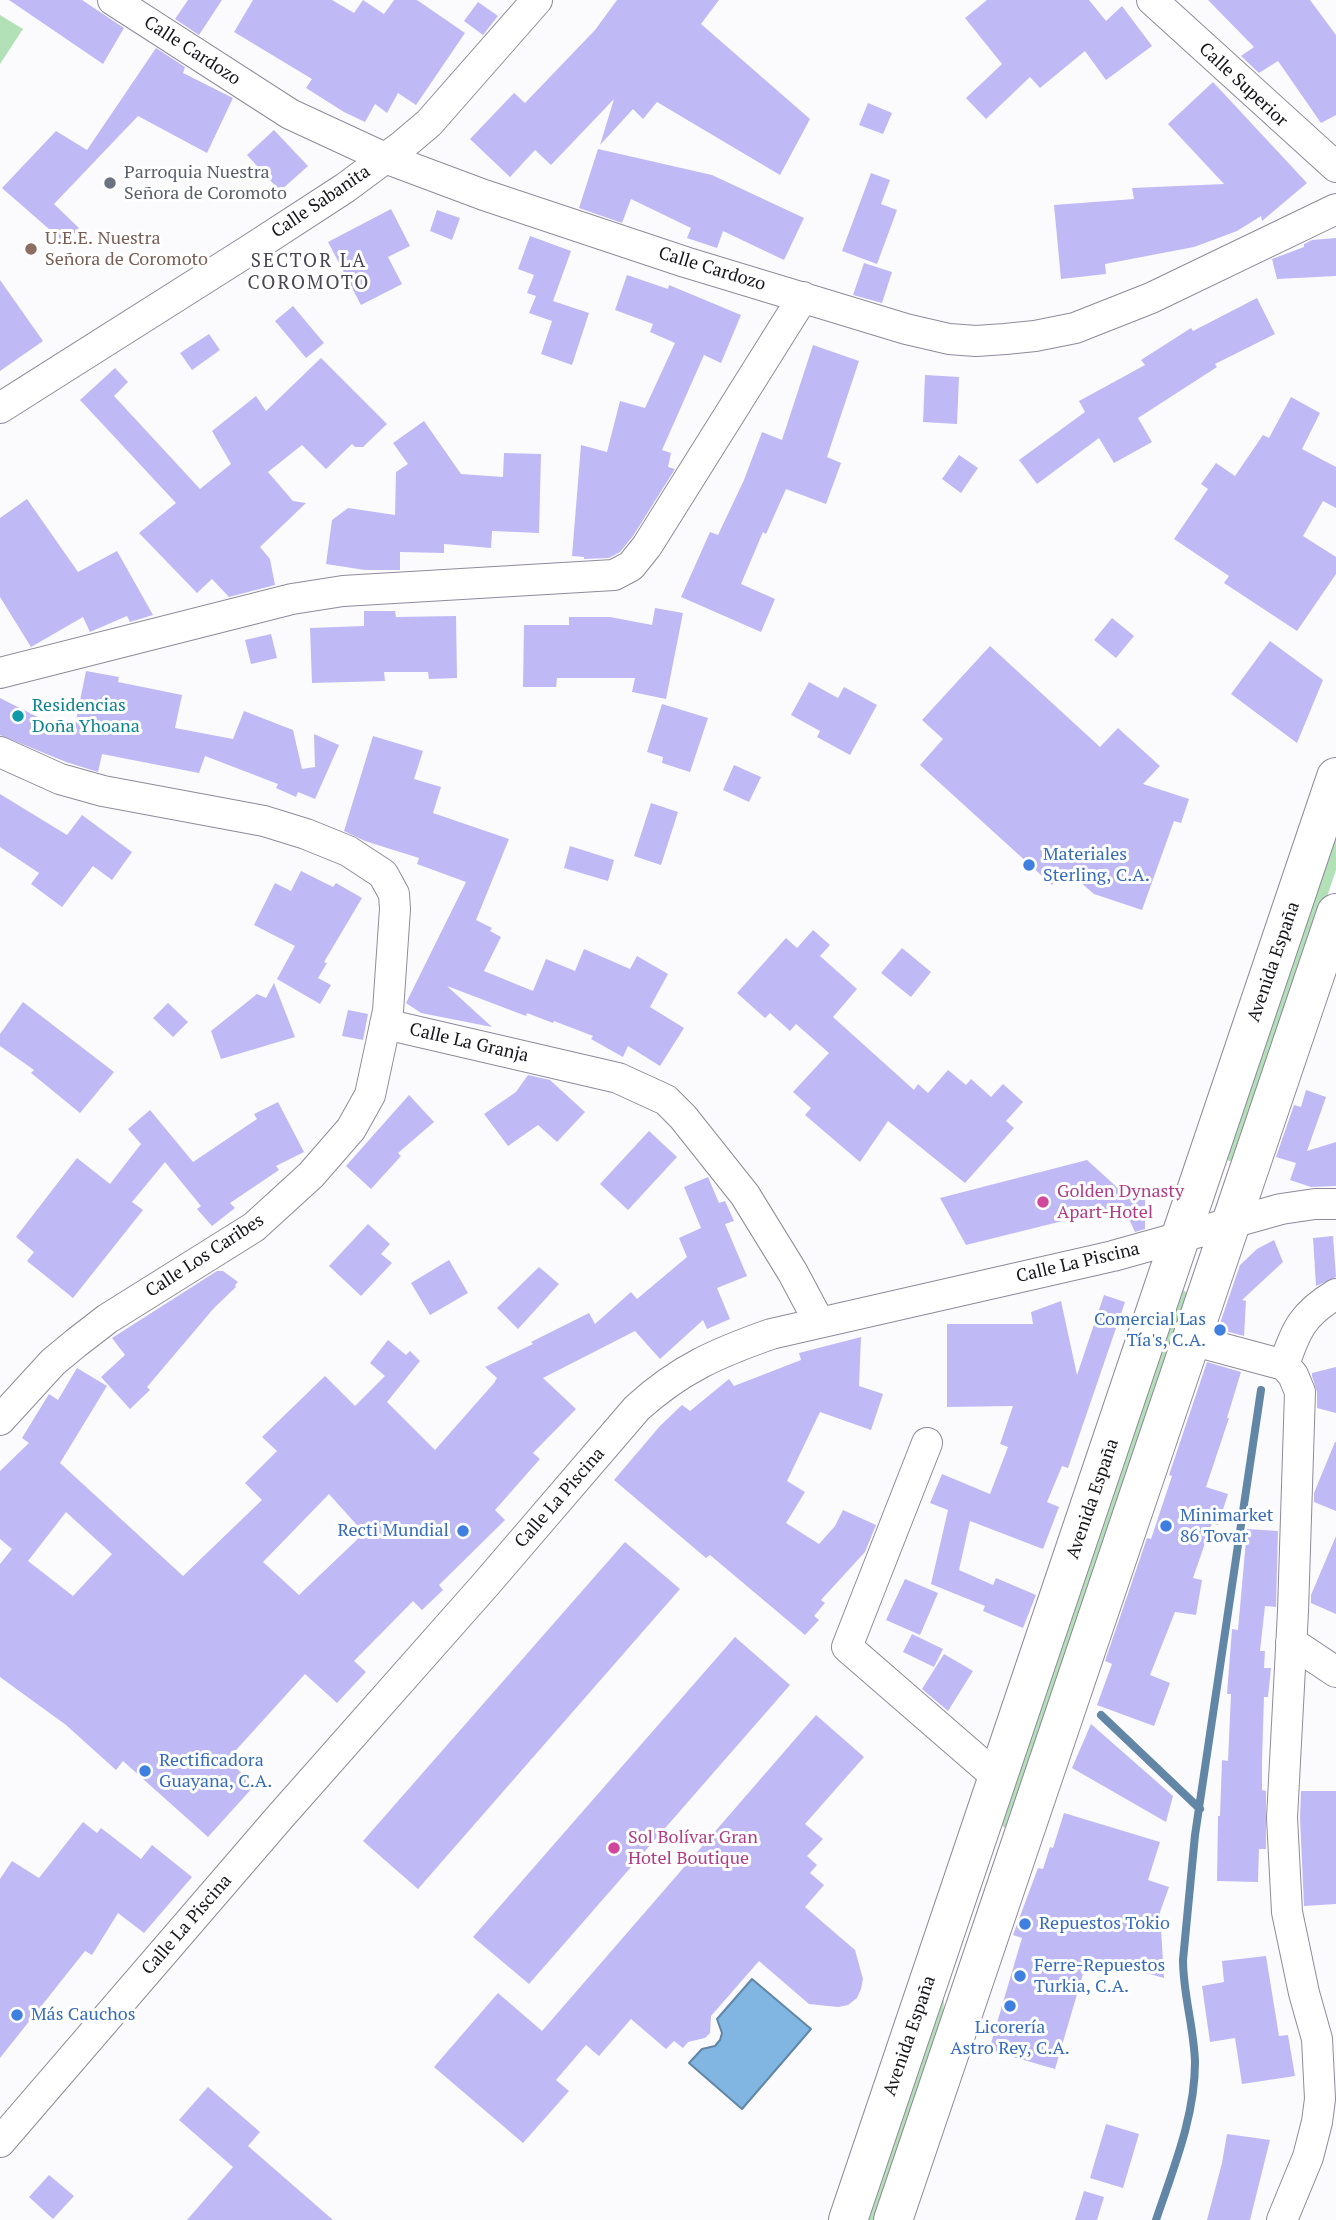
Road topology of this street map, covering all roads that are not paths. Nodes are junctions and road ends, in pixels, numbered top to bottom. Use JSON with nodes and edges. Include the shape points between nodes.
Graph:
{"nodes":[{"id":1,"x":113,"y":0,"type":"edge"},
{"id":2,"x":537,"y":0,"type":"edge"},
{"id":3,"x":1152,"y":0,"type":"edge"},
{"id":4,"x":385,"y":158,"type":"junction"},
{"id":5,"x":1336,"y":167,"type":"edge"},
{"id":6,"x":1336,"y":209,"type":"edge"},
{"id":7,"x":803,"y":298,"type":"junction"},
{"id":8,"x":0,"y":408,"type":"edge"},
{"id":9,"x":0,"y":673,"type":"edge"},
{"id":10,"x":0,"y":752,"type":"edge"},
{"id":11,"x":1336,"y":777,"type":"edge"},
{"id":12,"x":1334,"y":927,"type":"edge"},
{"id":13,"x":385,"y":1024,"type":"junction"},
{"id":14,"x":1336,"y":1204,"type":"edge"},
{"id":15,"x":1231,"y":1223,"type":"junction"},
{"id":16,"x":1181,"y":1237,"type":"junction"},
{"id":17,"x":1336,"y":1294,"type":"edge"},
{"id":18,"x":819,"y":1322,"type":"junction"},
{"id":19,"x":1191,"y":1340,"type":"junction"},
{"id":20,"x":1284,"y":1365,"type":"junction"},
{"id":21,"x":0,"y":1420,"type":"edge"},
{"id":22,"x":927,"y":1443,"type":"dead end"},
{"id":23,"x":1291,"y":1642,"type":"junction"},
{"id":24,"x":1336,"y":1672,"type":"edge"},
{"id":25,"x":998,"y":1778,"type":"junction"},
{"id":26,"x":979,"y":1835,"type":"junction"},
{"id":27,"x":1020,"y":1849,"type":"junction"},
{"id":28,"x":1327,"y":2043,"type":"edge"},
{"id":29,"x":0,"y":2142,"type":"edge"},
{"id":30,"x":848,"y":2220,"type":"edge"},
{"id":31,"x":893,"y":2220,"type":"edge"},
{"id":32,"x":1282,"y":2220,"type":"edge"}],
"edges":[{"from":1,"to":4,"type":"street","name":"Calle Cardozo","via":[[290,114]]},
{"from":2,"to":4,"type":"street","name":"Calle Sabanita","via":[[429,123]]},
{"from":3,"to":5,"type":"street","name":"Calle Superior"},
{"from":4,"to":7,"type":"street","name":"Calle Cardozo","via":[[484,195]]},
{"from":4,"to":8,"type":"street","name":"Calle Sabanita"},
{"from":6,"to":7,"type":"street","name":"Calle Cardozo","via":[[1119,312],[1035,336],[949,339]]},
{"from":7,"to":9,"type":"street","via":[[648,546],[631,566],[614,575],[292,599]]},
{"from":10,"to":13,"type":"street","name":"Calle La Granja","via":[[60,779],[103,791],[264,821],[372,864],[390,884],[396,909]]},
{"from":11,"to":16,"type":"main road","name":"Avenida España"},
{"from":12,"to":15,"type":"main road"},
{"from":13,"to":18,"type":"street","name":"Calle La Granja","via":[[618,1079],[666,1100],[745,1195]]},
{"from":13,"to":21,"type":"street","name":"Calle Los Caribes","via":[[370,1095],[351,1129],[311,1175],[254,1227],[76,1343]]},
{"from":14,"to":15,"type":"street","name":"Calle La Piscina","via":[[1281,1209]]},
{"from":15,"to":16,"type":"street","name":"Calle La Piscina"},
{"from":15,"to":19,"type":"main road"},
{"from":16,"to":18,"type":"street","name":"Calle La Piscina"},
{"from":16,"to":25,"type":"main road","name":"Avenida España"},
{"from":17,"to":20,"type":"street","via":[[1302,1320]]},
{"from":18,"to":29,"type":"street","name":"Calle La Piscina","via":[[723,1350],[662,1386],[637,1408]]},
{"from":19,"to":20,"type":"street"},
{"from":19,"to":27,"type":"main road"},
{"from":20,"to":23,"type":"street","via":[[1300,1392]]},
{"from":22,"to":25,"type":"street","via":[[846,1647]]},
{"from":23,"to":24,"type":"street"},
{"from":23,"to":28,"type":"street","via":[[1282,1818],[1285,1873],[1304,1993]]},
{"from":25,"to":26,"type":"main road","name":"Avenida España"},
{"from":26,"to":27,"type":"main road"},
{"from":26,"to":30,"type":"main road","name":"Avenida España"},
{"from":27,"to":31,"type":"main road"},
{"from":28,"to":32,"type":"street","via":[[1317,2122]]}]}
